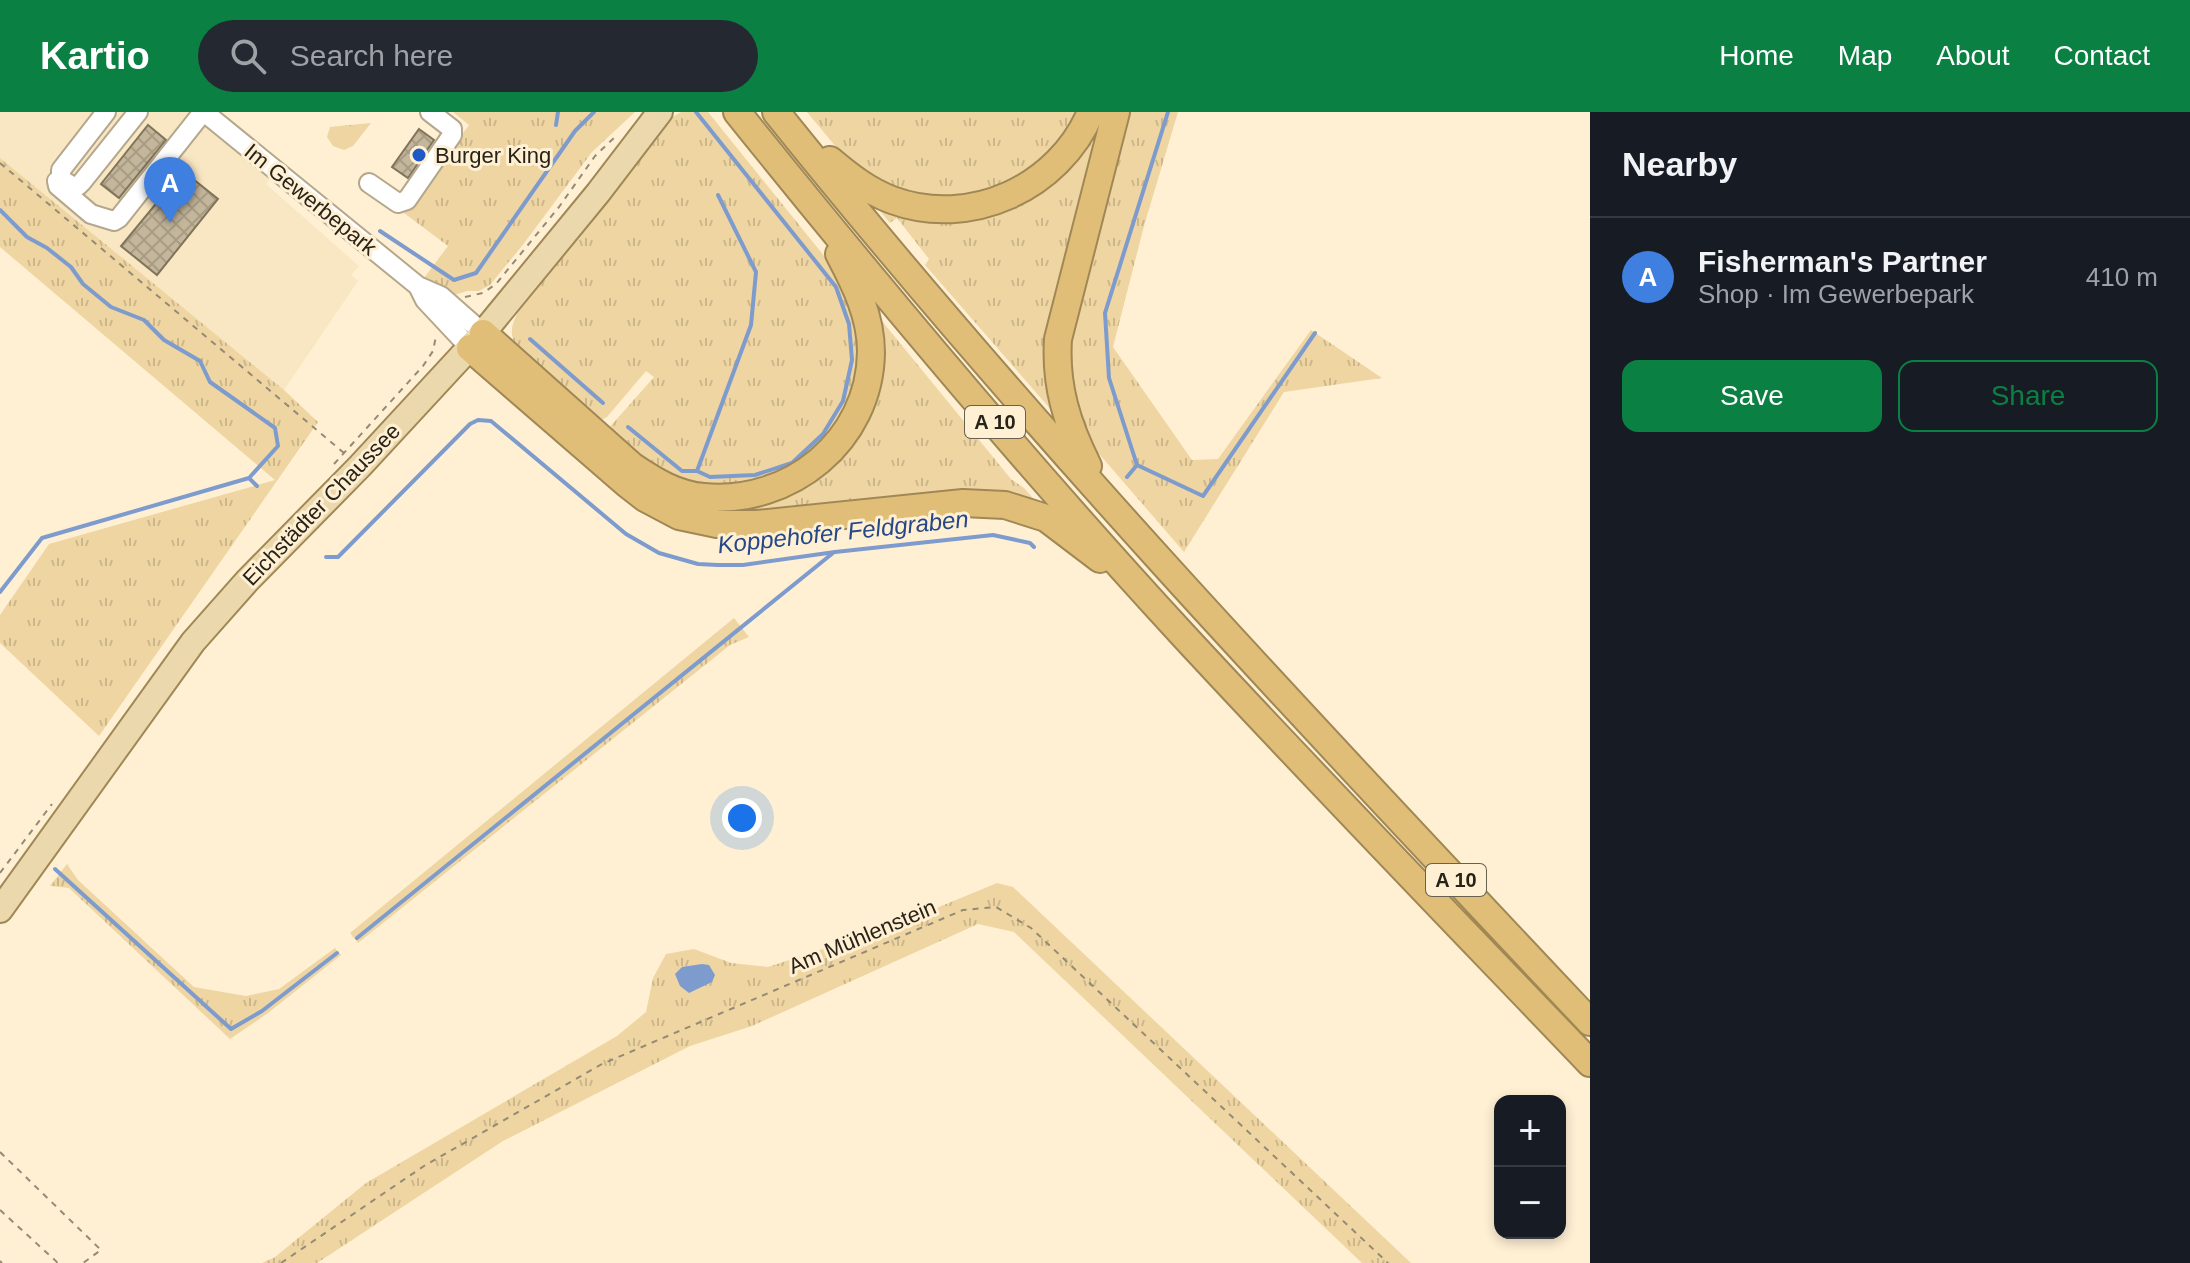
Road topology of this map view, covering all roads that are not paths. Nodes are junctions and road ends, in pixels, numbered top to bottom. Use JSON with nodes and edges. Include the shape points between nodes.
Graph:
{"nodes":[{"id":1,"x":106,"y":112,"type":"edge"},
{"id":2,"x":138,"y":112,"type":"edge"},
{"id":3,"x":204,"y":112,"type":"edge"},
{"id":4,"x":430,"y":112,"type":"edge"},
{"id":5,"x":660,"y":112,"type":"edge"},
{"id":6,"x":737,"y":112,"type":"edge"},
{"id":7,"x":1091,"y":112,"type":"edge"},
{"id":8,"x":1116,"y":112,"type":"edge"},
{"id":9,"x":778,"y":114,"type":"edge"},
{"id":10,"x":369,"y":183,"type":"dead end"},
{"id":11,"x":64,"y":186,"type":"junction"},
{"id":12,"x":812,"y":206,"type":"junction"},
{"id":13,"x":476,"y":340,"type":"junction"},
{"id":14,"x":1104,"y":498,"type":"junction"},
{"id":15,"x":1182,"y":634,"type":"junction"},
{"id":16,"x":0,"y":910,"type":"edge"},
{"id":17,"x":1590,"y":1022,"type":"edge"},
{"id":18,"x":1590,"y":1063,"type":"edge"}],
"edges":[{"from":1,"to":11,"type":"street","via":[[61,170]]},
{"from":2,"to":11,"type":"street","via":[[78,186]]},
{"from":3,"to":11,"type":"street","via":[[114,221],[91,214]]},
{"from":3,"to":13,"type":"street","name":"Im Gewerbepark","via":[[418,286],[441,296]]},
{"from":4,"to":10,"type":"street","via":[[449,125],[452,135],[407,200],[398,203]]},
{"from":5,"to":13,"type":"main road","name":"Eichstädter Chaussee"},
{"from":6,"to":12,"type":"highway","number":"A 10"},
{"from":7,"to":9,"type":"highway","via":[[1070,149],[1034,182],[986,204],[950,210],[909,205],[861,185]]},
{"from":8,"to":14,"type":"highway","via":[[1057,356],[1065,415]]},
{"from":9,"to":14,"type":"highway","number":"A 10"},
{"from":12,"to":13,"type":"highway","via":[[868,322],[866,392],[849,429],[823,460],[769,490],[702,497],[658,484]]},
{"from":12,"to":15,"type":"highway","number":"A 10"},
{"from":13,"to":15,"type":"highway","via":[[627,484],[679,516],[717,524],[757,524],[963,503],[1005,505],[1046,518]]},
{"from":13,"to":16,"type":"main road","name":"Eichstädter Chaussee","via":[[193,642]]},
{"from":14,"to":17,"type":"highway","number":"A 10"},
{"from":15,"to":18,"type":"highway","number":"A 10"}]}
